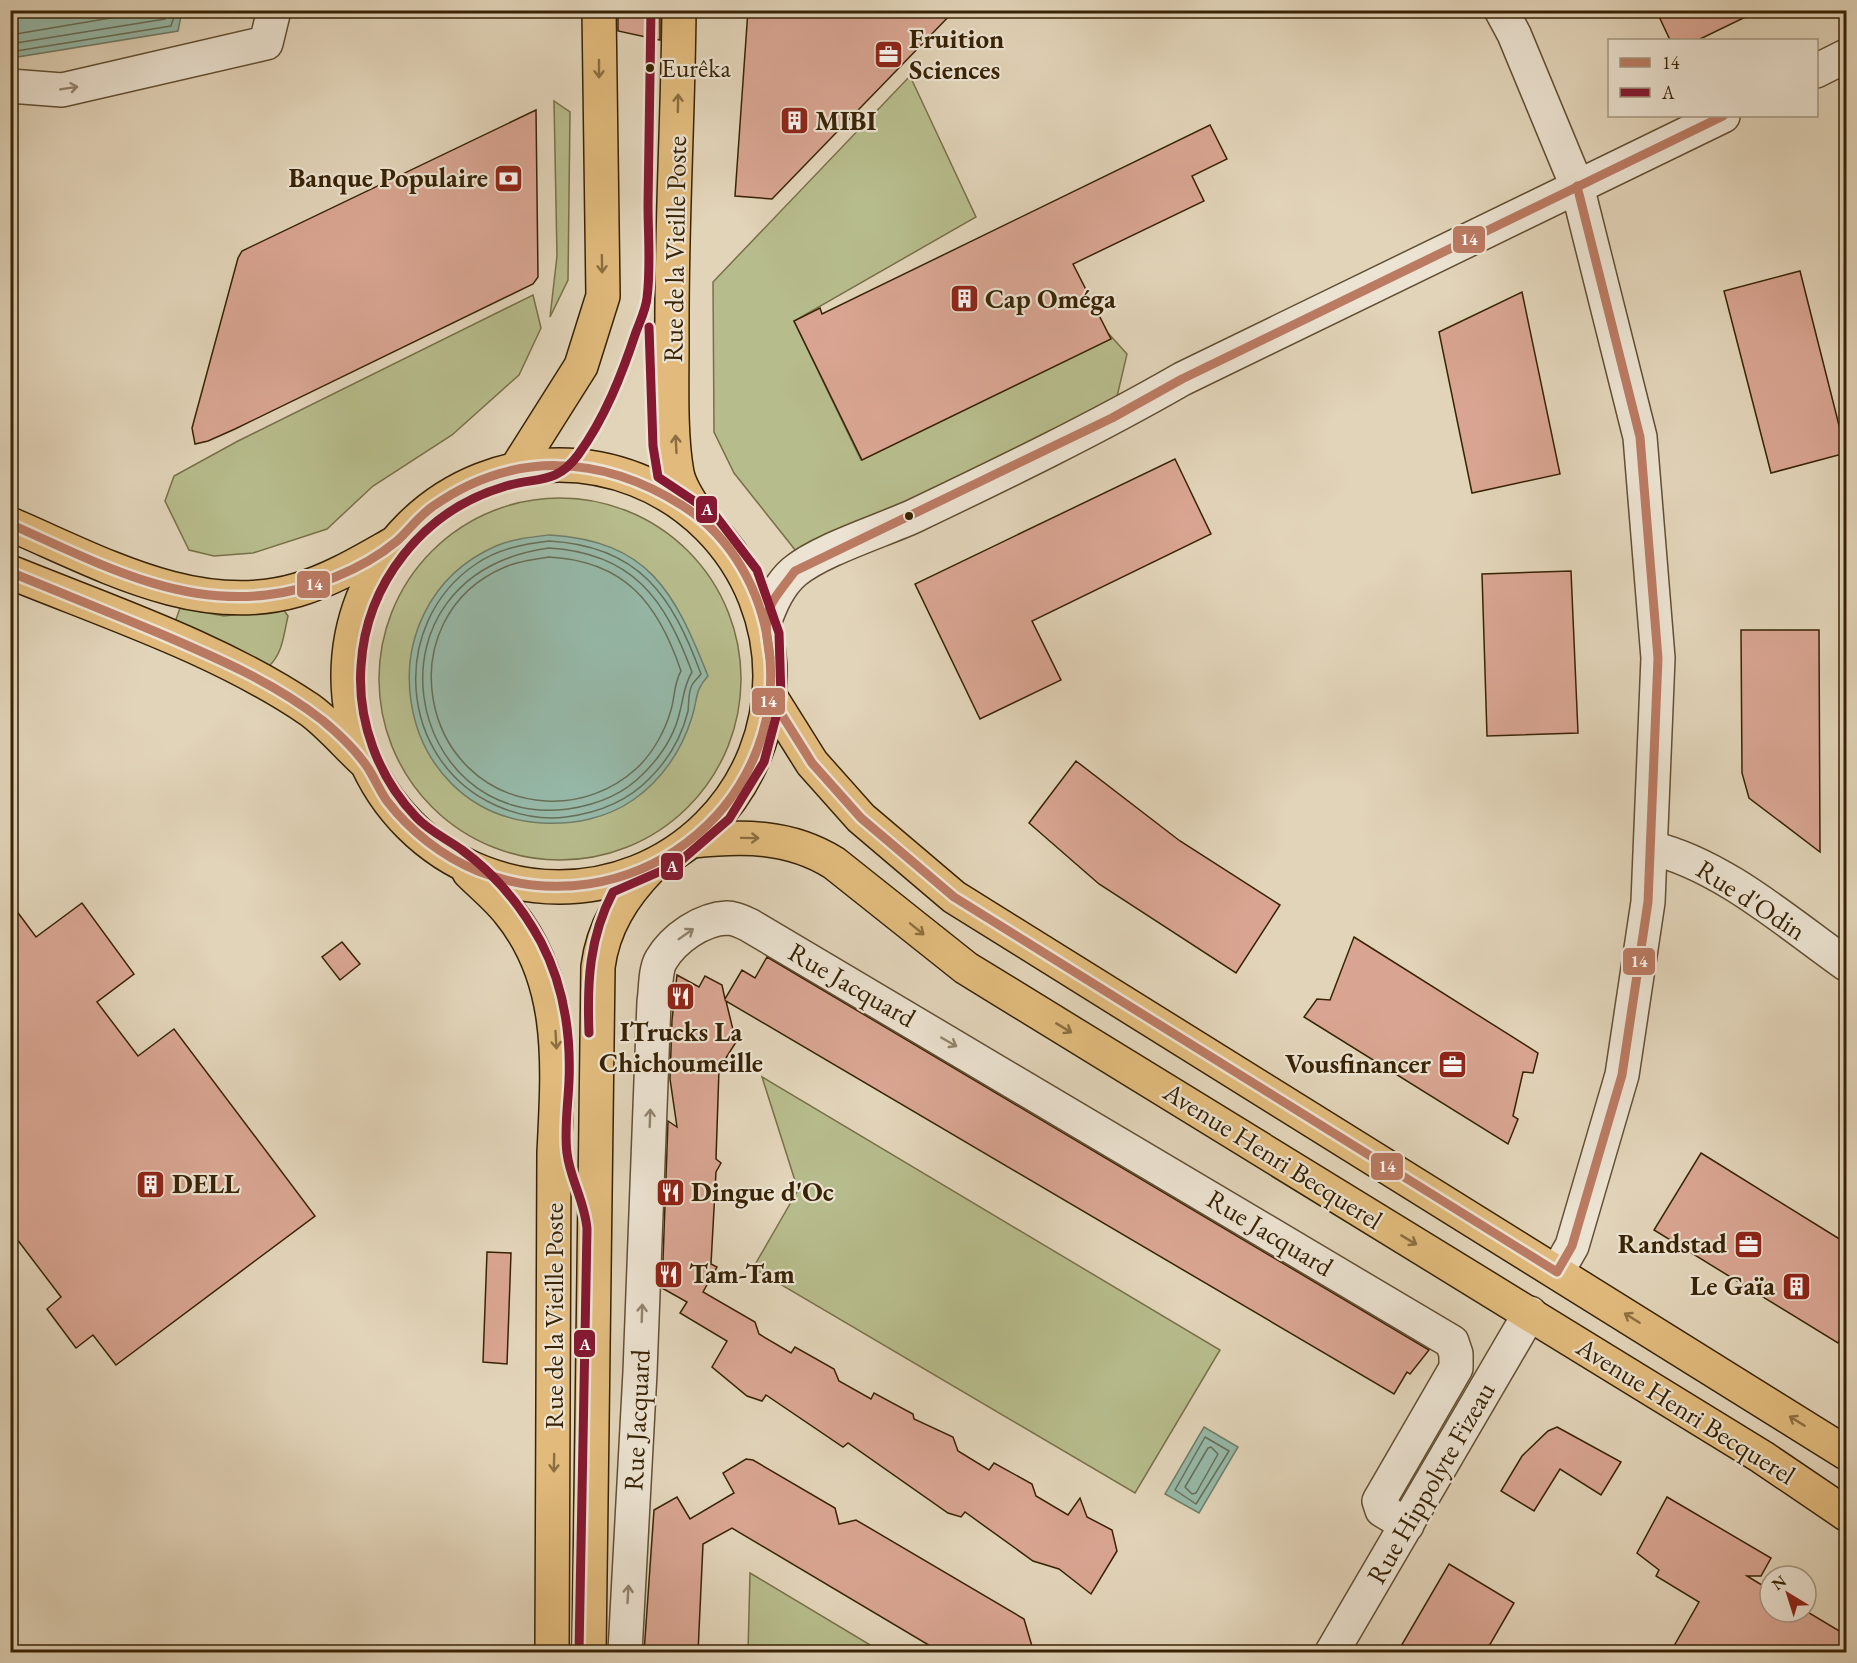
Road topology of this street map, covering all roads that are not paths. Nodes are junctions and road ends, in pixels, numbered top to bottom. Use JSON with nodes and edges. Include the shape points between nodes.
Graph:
{"nodes":[{"id":1,"x":274,"y":10,"type":"edge"},
{"id":2,"x":599,"y":10,"type":"edge"},
{"id":3,"x":679,"y":10,"type":"edge"},
{"id":4,"x":1501,"y":10,"type":"edge"},
{"id":5,"x":1846,"y":56,"type":"edge"},
{"id":6,"x":1818,"y":69,"type":"edge"},
{"id":7,"x":10,"y":86,"type":"edge"},
{"id":8,"x":1721,"y":117,"type":"edge"},
{"id":9,"x":1577,"y":186,"type":"junction"},
{"id":10,"x":516,"y":469,"type":"junction"},
{"id":11,"x":700,"y":518,"type":"junction"},
{"id":12,"x":10,"y":524,"type":"edge"},
{"id":13,"x":395,"y":542,"type":"junction"},
{"id":14,"x":10,"y":572,"type":"edge"},
{"id":15,"x":764,"y":622,"type":"junction"},
{"id":16,"x":770,"y":696,"type":"junction"},
{"id":17,"x":364,"y":762,"type":"junction"},
{"id":18,"x":692,"y":841,"type":"junction"},
{"id":19,"x":1651,"y":848,"type":"junction"},
{"id":20,"x":462,"y":865,"type":"junction"},
{"id":21,"x":652,"y":866,"type":"junction"},
{"id":22,"x":1846,"y":964,"type":"edge"},
{"id":23,"x":1557,"y":1272,"type":"junction"},
{"id":24,"x":1530,"y":1313,"type":"junction"},
{"id":25,"x":1846,"y":1452,"type":"edge"},
{"id":26,"x":1846,"y":1514,"type":"edge"},
{"id":27,"x":1407,"y":1525,"type":"junction"},
{"id":28,"x":552,"y":1653,"type":"edge"},
{"id":29,"x":589,"y":1653,"type":"edge"},
{"id":30,"x":625,"y":1653,"type":"edge"},
{"id":31,"x":1332,"y":1653,"type":"edge"}],
"edges":[{"from":7,"to":1,"type":"street","one_way":true,"via":[[62,90],[266,43]]},
{"from":2,"to":10,"type":"main road","one_way":true,"via":[[603,296],[581,366]]},
{"from":11,"to":3,"type":"main road","name":"Rue de la Vieille Poste","one_way":true,"via":[[677,475],[674,409],[671,246]]},
{"from":4,"to":9,"type":"street"},
{"from":5,"to":6,"type":"street"},
{"from":8,"to":9,"type":"street"},
{"from":9,"to":15,"type":"street","via":[[1182,379],[923,512],[814,560],[787,579]]},
{"from":9,"to":19,"type":"street","via":[[1640,437],[1658,658]]},
{"from":10,"to":11,"type":"main road","via":[[555,464],[594,467],[633,477],[669,494]]},
{"from":10,"to":13,"type":"main road","via":[[470,484],[429,509]]},
{"from":11,"to":15,"type":"main road","via":[[740,565]]},
{"from":12,"to":13,"type":"main road","via":[[149,583],[204,597],[296,590],[347,570]]},
{"from":13,"to":17,"type":"main road","via":[[364,591],[349,648],[348,705]]},
{"from":14,"to":17,"type":"main road","via":[[261,680],[312,711]]},
{"from":15,"to":16,"type":"main road","via":[[770,658]]},
{"from":16,"to":18,"type":"main road","via":[[762,737],[746,776],[722,811]]},
{"from":16,"to":23,"type":"main road","name":"Avenue Henri Becquerel","via":[[812,763],[861,818],[954,897]]},
{"from":17,"to":20,"type":"main road","via":[[407,825]]},
{"from":18,"to":21,"type":"main road"},
{"from":18,"to":24,"type":"main road","name":"Avenue Henri Becquerel","one_way":true,"via":[[771,838],[814,851],[966,968]]},
{"from":19,"to":22,"type":"street","name":"Rue d'Odin","via":[[1708,867]]},
{"from":19,"to":23,"type":"street","via":[[1648,902],[1622,1075],[1572,1246]]},
{"from":20,"to":21,"type":"main road","via":[[493,879],[554,888],[604,883]]},
{"from":20,"to":28,"type":"main road","name":"Rue de la Vieille Poste","one_way":true,"via":[[508,911],[527,940],[544,974],[554,1014],[557,1075]]},
{"from":21,"to":29,"type":"main road","name":"Rue de la Vieille Poste","via":[[625,894],[601,944],[598,967]]},
{"from":25,"to":23,"type":"main road","name":"Avenue Henri Becquerel","one_way":true},
{"from":24,"to":26,"type":"main road","name":"Avenue Henri Becquerel","via":[[1762,1457]]},
{"from":24,"to":27,"type":"street","name":"Rue Hippolyte Fizeau"},
{"from":30,"to":27,"type":"street","name":"Rue Jacquard","one_way":true,"via":[[654,1002],[660,961],[677,940],[713,920],[729,918],[749,925],[1452,1342],[1456,1368],[1379,1501],[1383,1510]]},
{"from":27,"to":31,"type":"street","name":"Rue Hippolyte Fizeau"}]}
